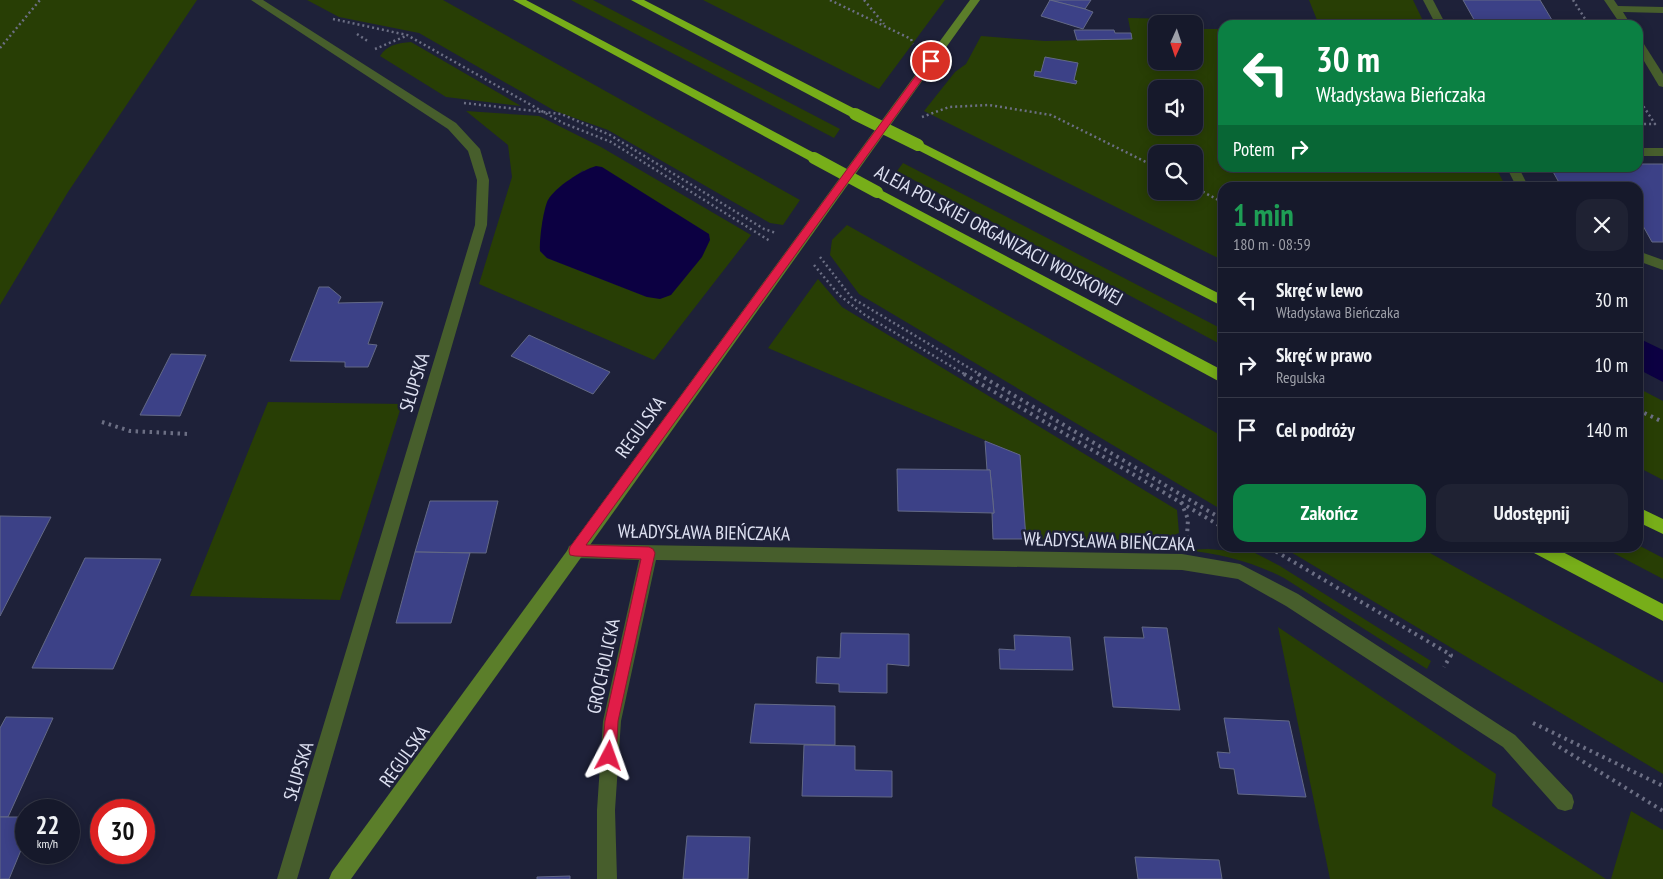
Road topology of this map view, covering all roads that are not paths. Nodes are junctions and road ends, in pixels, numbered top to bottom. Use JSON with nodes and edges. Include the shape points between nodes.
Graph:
{"nodes":[{"id":1,"x":256,"y":0,"type":"edge"},
{"id":2,"x":518,"y":0,"type":"edge"},
{"id":3,"x":636,"y":0,"type":"edge"},
{"id":4,"x":975,"y":0,"type":"edge"},
{"id":5,"x":1428,"y":0,"type":"edge"},
{"id":6,"x":1612,"y":5,"type":"edge"},
{"id":7,"x":1663,"y":10,"type":"edge"},
{"id":8,"x":1438,"y":20,"type":"edge"},
{"id":9,"x":1622,"y":20,"type":"edge"},
{"id":10,"x":1643,"y":51,"type":"edge"},
{"id":11,"x":1663,"y":83,"type":"edge"},
{"id":12,"x":1643,"y":152,"type":"edge"},
{"id":13,"x":1663,"y":152,"type":"edge"},
{"id":14,"x":1643,"y":258,"type":"edge"},
{"id":15,"x":1663,"y":265,"type":"edge"},
{"id":16,"x":1218,"y":299,"type":"edge"},
{"id":17,"x":1218,"y":375,"type":"edge"},
{"id":18,"x":1643,"y":517,"type":"edge"},
{"id":19,"x":1663,"y":527,"type":"edge"},
{"id":20,"x":575,"y":551,"type":"junction"},
{"id":21,"x":1548,"y":552,"type":"edge"},
{"id":22,"x":649,"y":553,"type":"junction"},
{"id":23,"x":1663,"y":613,"type":"edge"},
{"id":24,"x":1565,"y":802,"type":"dead end"},
{"id":25,"x":287,"y":879,"type":"edge"},
{"id":26,"x":339,"y":879,"type":"edge"},
{"id":27,"x":608,"y":879,"type":"edge"}],
"edges":[{"from":1,"to":25,"type":"street","name":"SŁUPSKA","via":[[452,126],[474,149],[483,180],[481,225]]},
{"from":2,"to":17,"type":"highway","name":"ALEJA POLSKIEJ ORGANIZACJI WOJSKOWEJ","bridge":true},
{"from":3,"to":16,"type":"highway","bridge":true},
{"from":4,"to":20,"type":"street","name":"REGULSKA"},
{"from":5,"to":8,"type":"street"},
{"from":6,"to":7,"type":"street"},
{"from":6,"to":9,"type":"street"},
{"from":10,"to":11,"type":"street"},
{"from":12,"to":13,"type":"street"},
{"from":14,"to":15,"type":"street"},
{"from":18,"to":19,"type":"highway"},
{"from":20,"to":22,"type":"street","name":"WŁADYSŁAWA BIEŃCZAKA"},
{"from":20,"to":26,"type":"street","name":"REGULSKA"},
{"from":21,"to":23,"type":"highway"},
{"from":22,"to":24,"type":"street","name":"WŁADYSŁAWA BIEŃCZAKA","via":[[1182,562],[1240,572],[1292,600],[1509,741]]},
{"from":22,"to":27,"type":"street","name":"GROCHOLICKA","via":[[612,721],[606,810]]}]}
